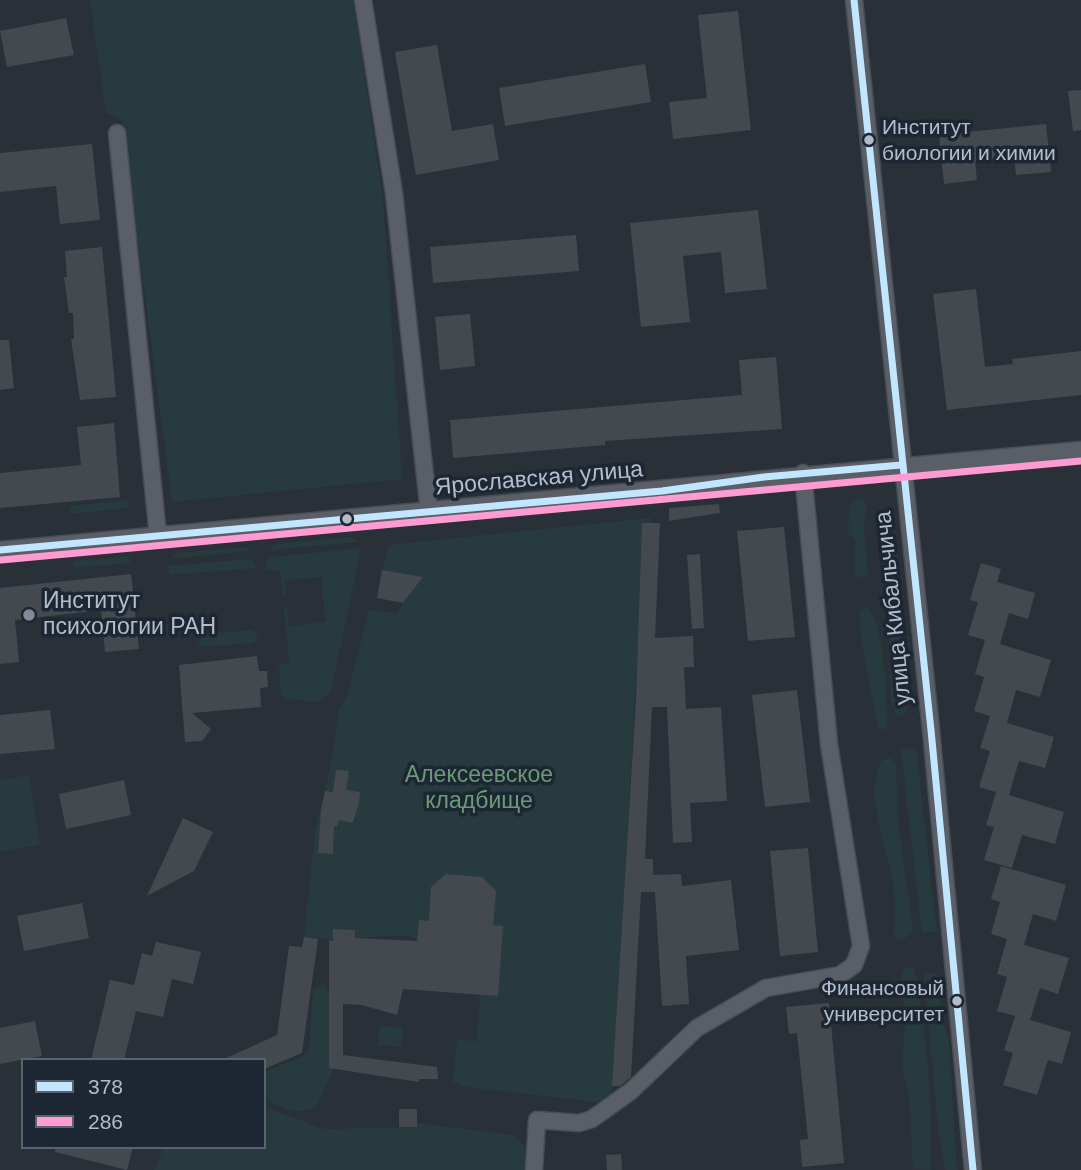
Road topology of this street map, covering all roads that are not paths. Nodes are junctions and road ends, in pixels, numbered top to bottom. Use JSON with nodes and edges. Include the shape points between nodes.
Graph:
{"nodes":[{"id":1,"x":363,"y":0,"type":"edge"},
{"id":2,"x":854,"y":0,"type":"edge"},
{"id":3,"x":117,"y":133,"type":"dead end"},
{"id":4,"x":1081,"y":450,"type":"edge"},
{"id":5,"x":901,"y":465,"type":"junction"},
{"id":6,"x":803,"y":473,"type":"junction"},
{"id":7,"x":429,"y":512,"type":"junction"},
{"id":8,"x":158,"y":536,"type":"junction"},
{"id":9,"x":0,"y":550,"type":"edge"},
{"id":10,"x":534,"y":1170,"type":"edge"},
{"id":11,"x":973,"y":1170,"type":"edge"}],
"edges":[{"from":1,"to":7,"type":"street","via":[[394,193]]},
{"from":2,"to":5,"type":"street","name":"улица Кибальчича"},
{"from":3,"to":8,"type":"street"},
{"from":4,"to":5,"type":"street","name":"Ярославская улица"},
{"from":5,"to":6,"type":"street","name":"Ярославская улица"},
{"from":5,"to":11,"type":"street","name":"улица Кибальчича"},
{"from":6,"to":7,"type":"street","name":"Ярославская улица"},
{"from":6,"to":10,"type":"street","via":[[829,744],[861,946],[854,965],[841,975],[766,988],[697,1028],[631,1091],[592,1119],[579,1123],[537,1120]]},
{"from":7,"to":8,"type":"street","name":"Ярославская улица"},
{"from":8,"to":9,"type":"street","name":"Ярославская улица"}]}
